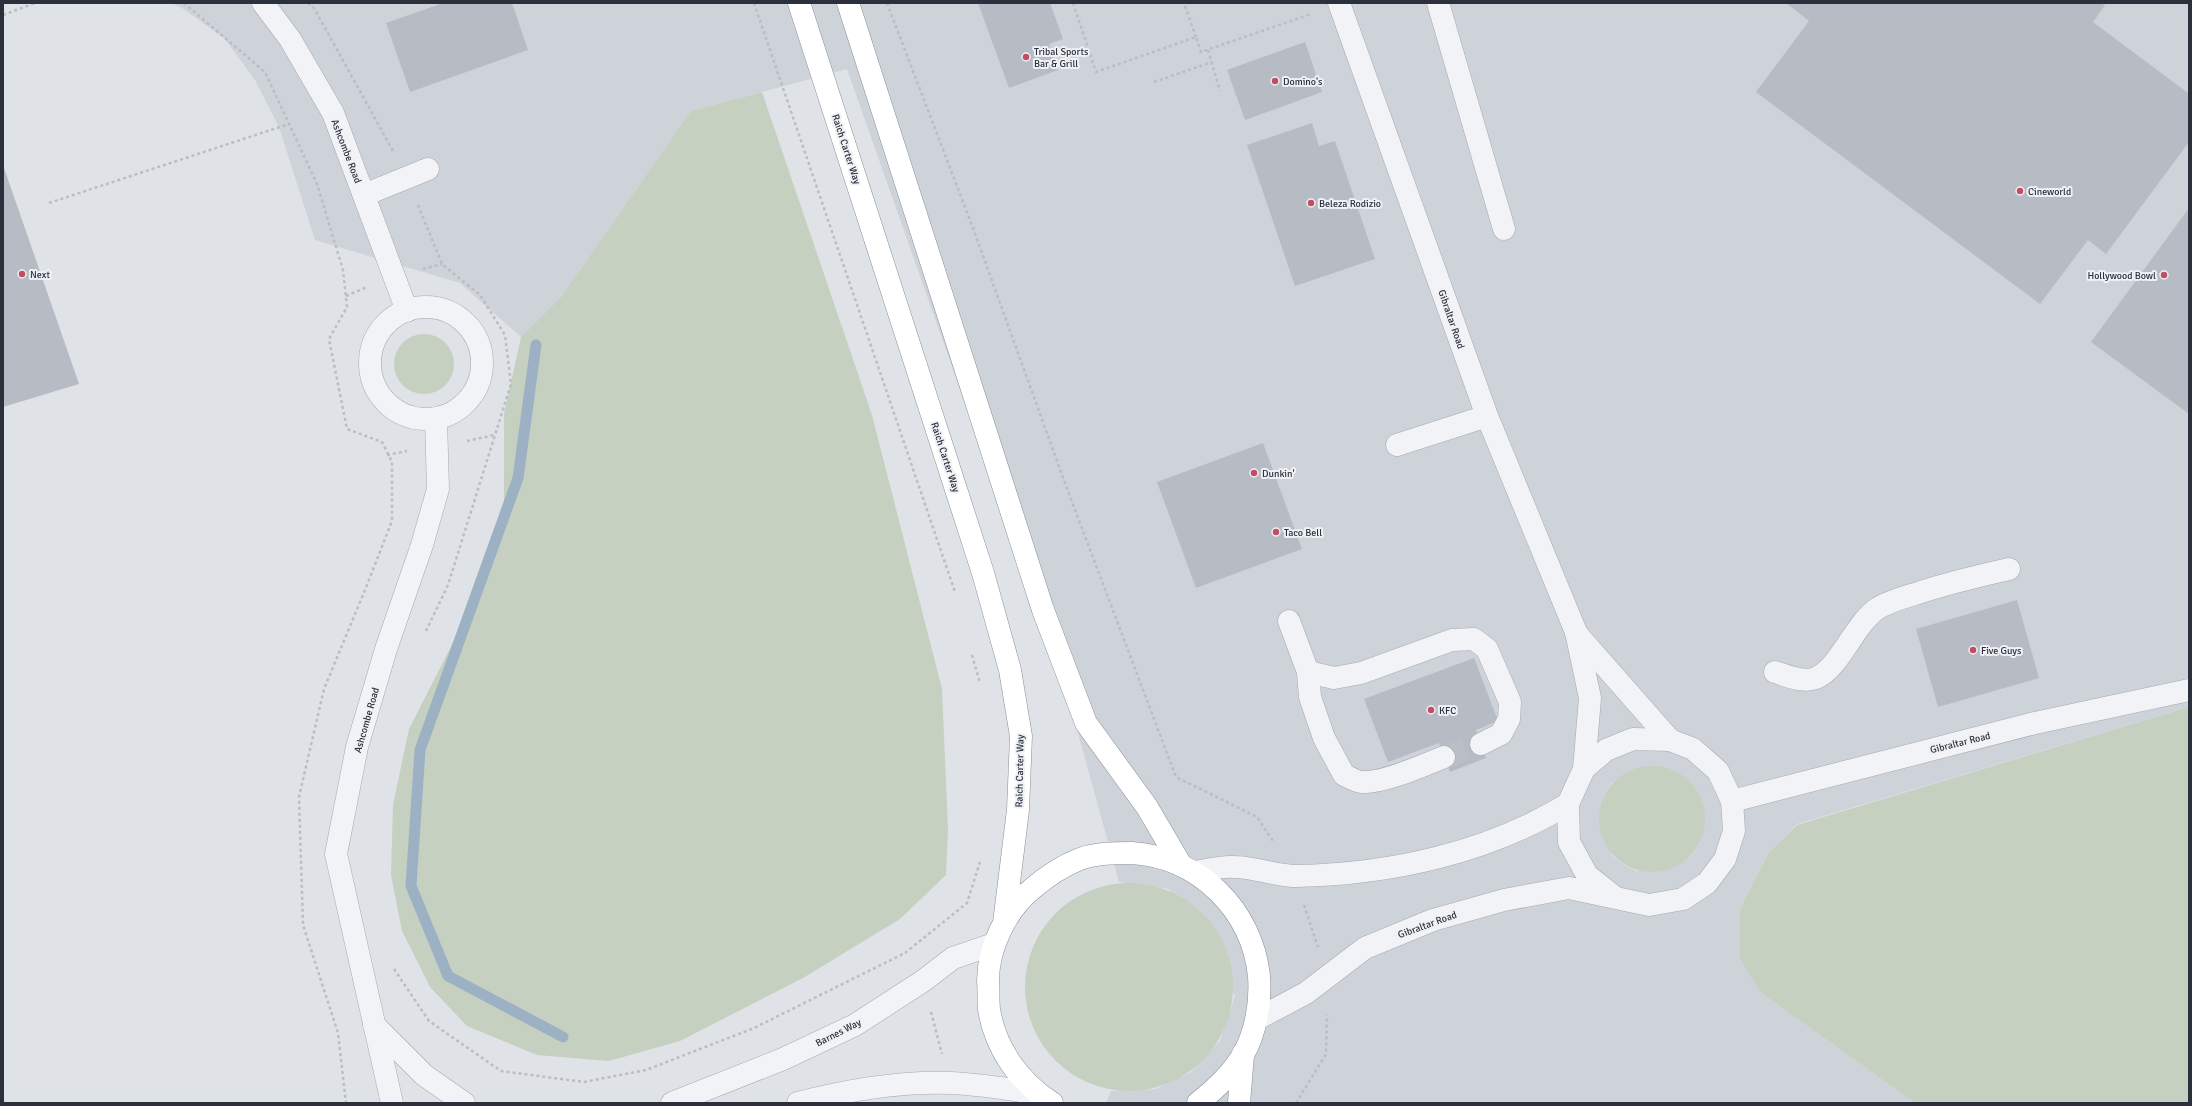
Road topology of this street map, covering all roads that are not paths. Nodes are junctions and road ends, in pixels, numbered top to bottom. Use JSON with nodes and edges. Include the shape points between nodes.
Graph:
{"nodes":[{"id":1,"x":263,"y":3,"type":"edge"},
{"id":2,"x":799,"y":3,"type":"edge"},
{"id":3,"x":848,"y":3,"type":"edge"},
{"id":4,"x":1438,"y":3,"type":"edge"},
{"id":5,"x":1339,"y":4,"type":"edge"},
{"id":6,"x":428,"y":169,"type":"dead end"},
{"id":7,"x":364,"y":195,"type":"junction"},
{"id":8,"x":1504,"y":229,"type":"dead end"},
{"id":9,"x":407,"y":311,"type":"junction"},
{"id":10,"x":1488,"y":416,"type":"junction"},
{"id":11,"x":436,"y":419,"type":"junction"},
{"id":12,"x":1397,"y":446,"type":"dead end"},
{"id":13,"x":2009,"y":568,"type":"dead end"},
{"id":14,"x":1289,"y":621,"type":"dead end"},
{"id":15,"x":1576,"y":632,"type":"junction"},
{"id":16,"x":1308,"y":672,"type":"junction"},
{"id":17,"x":1775,"y":672,"type":"dead end"},
{"id":18,"x":2189,"y":690,"type":"edge"},
{"id":19,"x":1670,"y":740,"type":"junction"},
{"id":20,"x":1481,"y":744,"type":"tunnel mouth"},
{"id":21,"x":1444,"y":757,"type":"tunnel mouth"},
{"id":22,"x":1584,"y":769,"type":"junction"},
{"id":23,"x":1732,"y":801,"type":"junction"},
{"id":24,"x":1568,"y":804,"type":"junction"},
{"id":25,"x":1188,"y":868,"type":"junction"},
{"id":26,"x":1616,"y":898,"type":"junction"},
{"id":27,"x":1004,"y":923,"type":"junction"},
{"id":28,"x":994,"y":944,"type":"junction"},
{"id":29,"x":1257,"y":1019,"type":"junction"},
{"id":30,"x":374,"y":1025,"type":"junction"},
{"id":31,"x":1244,"y":1054,"type":"junction"},
{"id":32,"x":1043,"y":1098,"type":"edge"},
{"id":33,"x":392,"y":1103,"type":"edge"},
{"id":34,"x":464,"y":1103,"type":"edge"},
{"id":35,"x":672,"y":1103,"type":"edge"},
{"id":36,"x":798,"y":1103,"type":"edge"},
{"id":37,"x":1198,"y":1103,"type":"edge"},
{"id":38,"x":1239,"y":1103,"type":"edge"}],
"edges":[{"from":1,"to":7,"type":"street","name":"Ashcombe Road","via":[[290,39],[333,113]]},
{"from":2,"to":27,"type":"highway","name":"Raich Carter Way","via":[[983,573],[1010,670],[1021,736],[1018,810]]},
{"from":3,"to":25,"type":"highway","via":[[1043,610],[1086,723]]},
{"from":4,"to":8,"type":"street"},
{"from":5,"to":10,"type":"street","name":"Gibraltar Road"},
{"from":6,"to":7,"type":"street"},
{"from":7,"to":9,"type":"street","name":"Ashcombe Road"},
{"from":9,"to":11,"type":"street","via":[[395,316],[379,332],[370,354],[371,377],[380,396],[395,410],[415,419]]},
{"from":9,"to":11,"type":"street","via":[[417,307],[440,308],[461,318],[475,335],[482,357],[480,378],[471,397],[456,411]]},
{"from":10,"to":12,"type":"street"},
{"from":10,"to":15,"type":"street","name":"Gibraltar Road"},
{"from":11,"to":30,"type":"street","name":"Ashcombe Road","via":[[438,488],[357,746],[336,854]]},
{"from":13,"to":17,"type":"street","via":[[1946,584],[1878,608],[1860,626],[1832,666],[1817,678],[1804,680]]},
{"from":14,"to":16,"type":"street"},
{"from":15,"to":19,"type":"street","name":"Gibraltar Road"},
{"from":15,"to":22,"type":"street","name":"Gibraltar Road","via":[[1590,698]]},
{"from":16,"to":20,"type":"street","via":[[1334,678],[1361,673],[1452,640],[1474,638],[1488,649],[1510,702],[1509,719],[1501,734]]},
{"from":16,"to":21,"type":"street","via":[[1310,697],[1324,738],[1344,775],[1361,782],[1380,779]]},
{"from":18,"to":23,"type":"street","name":"Gibraltar Road","via":[[2035,723]]},
{"from":19,"to":22,"type":"street","via":[[1633,739],[1606,750]]},
{"from":19,"to":23,"type":"street","via":[[1693,749],[1718,771]]},
{"from":22,"to":24,"type":"street"},
{"from":23,"to":26,"type":"street","name":"Gibraltar Road","via":[[1734,831],[1725,859],[1707,883],[1683,899],[1649,905]]},
{"from":24,"to":25,"type":"street","via":[[1543,819],[1470,848],[1413,863],[1355,874],[1294,876],[1233,867]]},
{"from":24,"to":26,"type":"street","via":[[1569,842],[1586,875]]},
{"from":25,"to":27,"type":"highway","via":[[1148,854],[1114,852],[1081,859],[1050,874],[1024,896]]},
{"from":25,"to":29,"type":"highway","via":[[1210,882],[1231,904],[1247,930],[1257,959],[1260,989]]},
{"from":26,"to":29,"type":"street","name":"Gibraltar Road","via":[[1569,888],[1504,900],[1433,920],[1365,948],[1306,993]]},
{"from":27,"to":28,"type":"highway"},
{"from":28,"to":32,"type":"highway","via":[[988,977],[989,1009],[998,1040],[1014,1068]]},
{"from":28,"to":35,"type":"street","name":"Barnes Way","via":[[953,958],[923,982],[855,1025],[783,1059]]},
{"from":29,"to":31,"type":"highway"},
{"from":30,"to":33,"type":"street","name":"Ashcombe Road"},
{"from":30,"to":34,"type":"street","via":[[424,1075]]},
{"from":31,"to":37,"type":"highway","via":[[1223,1082]]},
{"from":31,"to":38,"type":"highway"},
{"from":32,"to":36,"type":"street","via":[[950,1083],[896,1084],[841,1092]]}]}
